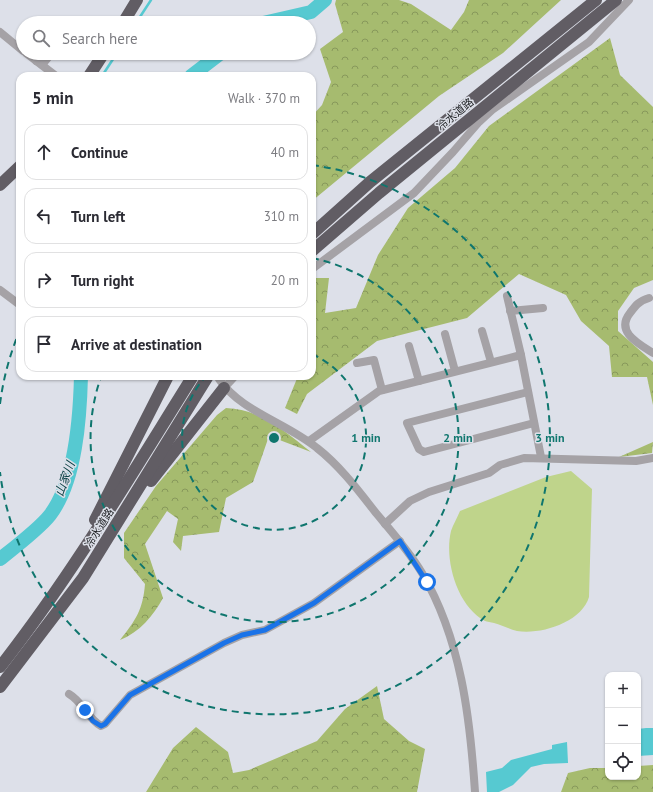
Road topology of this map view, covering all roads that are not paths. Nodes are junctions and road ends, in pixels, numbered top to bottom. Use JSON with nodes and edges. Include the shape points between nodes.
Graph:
{"nodes":[{"id":1,"x":137,"y":0,"type":"edge"},
{"id":2,"x":596,"y":0,"type":"edge"},
{"id":3,"x":616,"y":0,"type":"edge"},
{"id":4,"x":629,"y":0,"type":"edge"},
{"id":5,"x":127,"y":16,"type":"edge"},
{"id":6,"x":0,"y":32,"type":"edge"},
{"id":7,"x":16,"y":45,"type":"edge"},
{"id":8,"x":35,"y":60,"type":"edge"},
{"id":9,"x":40,"y":60,"type":"edge"},
{"id":10,"x":43,"y":60,"type":"edge"},
{"id":11,"x":99,"y":60,"type":"edge"},
{"id":12,"x":39,"y":63,"type":"junction"},
{"id":13,"x":51,"y":72,"type":"edge"},
{"id":14,"x":92,"y":72,"type":"edge"},
{"id":15,"x":16,"y":170,"type":"edge"},
{"id":16,"x":0,"y":186,"type":"edge"},
{"id":17,"x":316,"y":230,"type":"edge"},
{"id":18,"x":316,"y":248,"type":"edge"},
{"id":19,"x":316,"y":265,"type":"edge"},
{"id":20,"x":0,"y":290,"type":"edge"},
{"id":21,"x":506,"y":296,"type":"dead end"},
{"id":22,"x":649,"y":298,"type":"dead end"},
{"id":23,"x":16,"y":302,"type":"edge"},
{"id":24,"x":543,"y":308,"type":"dead end"},
{"id":25,"x":510,"y":311,"type":"junction"},
{"id":26,"x":482,"y":331,"type":"dead end"},
{"id":27,"x":445,"y":334,"type":"dead end"},
{"id":28,"x":409,"y":346,"type":"dead end"},
{"id":29,"x":653,"y":353,"type":"edge"},
{"id":30,"x":521,"y":355,"type":"junction"},
{"id":31,"x":491,"y":362,"type":"junction"},
{"id":32,"x":358,"y":363,"type":"dead end"},
{"id":33,"x":455,"y":371,"type":"junction"},
{"id":34,"x":166,"y":380,"type":"edge"},
{"id":35,"x":191,"y":380,"type":"edge"},
{"id":36,"x":217,"y":381,"type":"edge"},
{"id":37,"x":418,"y":381,"type":"junction"},
{"id":38,"x":382,"y":390,"type":"junction"},
{"id":39,"x":528,"y":392,"type":"junction"},
{"id":40,"x":534,"y":424,"type":"junction"},
{"id":41,"x":310,"y":441,"type":"junction"},
{"id":42,"x":541,"y":457,"type":"junction"},
{"id":43,"x":653,"y":458,"type":"edge"},
{"id":44,"x":386,"y":524,"type":"junction"},
{"id":45,"x":400,"y":541,"type":"junction"},
{"id":46,"x":104,"y":545,"type":"junction"},
{"id":47,"x":72,"y":568,"type":"junction"},
{"id":48,"x":453,"y":649,"type":"junction"},
{"id":49,"x":462,"y":650,"type":"dead end"},
{"id":50,"x":0,"y":667,"type":"edge"},
{"id":51,"x":0,"y":687,"type":"edge"},
{"id":52,"x":69,"y":694,"type":"dead end"},
{"id":53,"x":475,"y":792,"type":"edge"}],
"edges":[{"from":1,"to":5,"type":"highway"},
{"from":2,"to":17,"type":"highway","name":"冷水道路","via":[[370,182]]},
{"from":3,"to":18,"type":"highway","name":"冷水道路"},
{"from":4,"to":19,"type":"street","via":[[589,42],[492,110],[414,192]]},
{"from":6,"to":7,"type":"street"},
{"from":8,"to":12,"type":"street"},
{"from":9,"to":12,"type":"street"},
{"from":10,"to":12,"type":"street"},
{"from":11,"to":14,"type":"highway"},
{"from":12,"to":13,"type":"street"},
{"from":15,"to":16,"type":"highway"},
{"from":20,"to":23,"type":"street"},
{"from":21,"to":25,"type":"street"},
{"from":22,"to":29,"type":"street","via":[[639,302],[625,323],[632,340]]},
{"from":24,"to":25,"type":"street"},
{"from":25,"to":30,"type":"street"},
{"from":26,"to":31,"type":"street"},
{"from":27,"to":33,"type":"street"},
{"from":28,"to":37,"type":"street"},
{"from":30,"to":31,"type":"street"},
{"from":30,"to":39,"type":"street"},
{"from":31,"to":33,"type":"street"},
{"from":32,"to":38,"type":"street","via":[[374,360]]},
{"from":33,"to":37,"type":"street"},
{"from":34,"to":47,"type":"highway"},
{"from":35,"to":47,"type":"highway","name":"冷水道路"},
{"from":36,"to":41,"type":"street","via":[[248,406]]},
{"from":36,"to":46,"type":"highway","name":"冷水道路"},
{"from":36,"to":46,"type":"highway","via":[[175,449]]},
{"from":37,"to":38,"type":"street"},
{"from":38,"to":41,"type":"street"},
{"from":39,"to":40,"type":"street"},
{"from":39,"to":40,"type":"street","via":[[407,423],[419,449],[424,452]]},
{"from":40,"to":42,"type":"street"},
{"from":41,"to":44,"type":"street","via":[[342,472]]},
{"from":42,"to":43,"type":"street","via":[[636,461]]},
{"from":42,"to":44,"type":"street","via":[[524,458],[500,465],[489,473],[429,492],[410,501]]},
{"from":44,"to":45,"type":"street"},
{"from":45,"to":48,"type":"street","via":[[422,573],[437,602]]},
{"from":45,"to":52,"type":"street","via":[[314,603],[265,630],[242,635],[224,643],[130,695],[101,726],[93,721],[77,699]]},
{"from":46,"to":51,"type":"highway","name":"冷水道路","via":[[83,578]]},
{"from":47,"to":50,"type":"highway","name":"冷水道路","via":[[39,617]]},
{"from":48,"to":49,"type":"street"},
{"from":48,"to":53,"type":"street","via":[[466,699]]}]}
